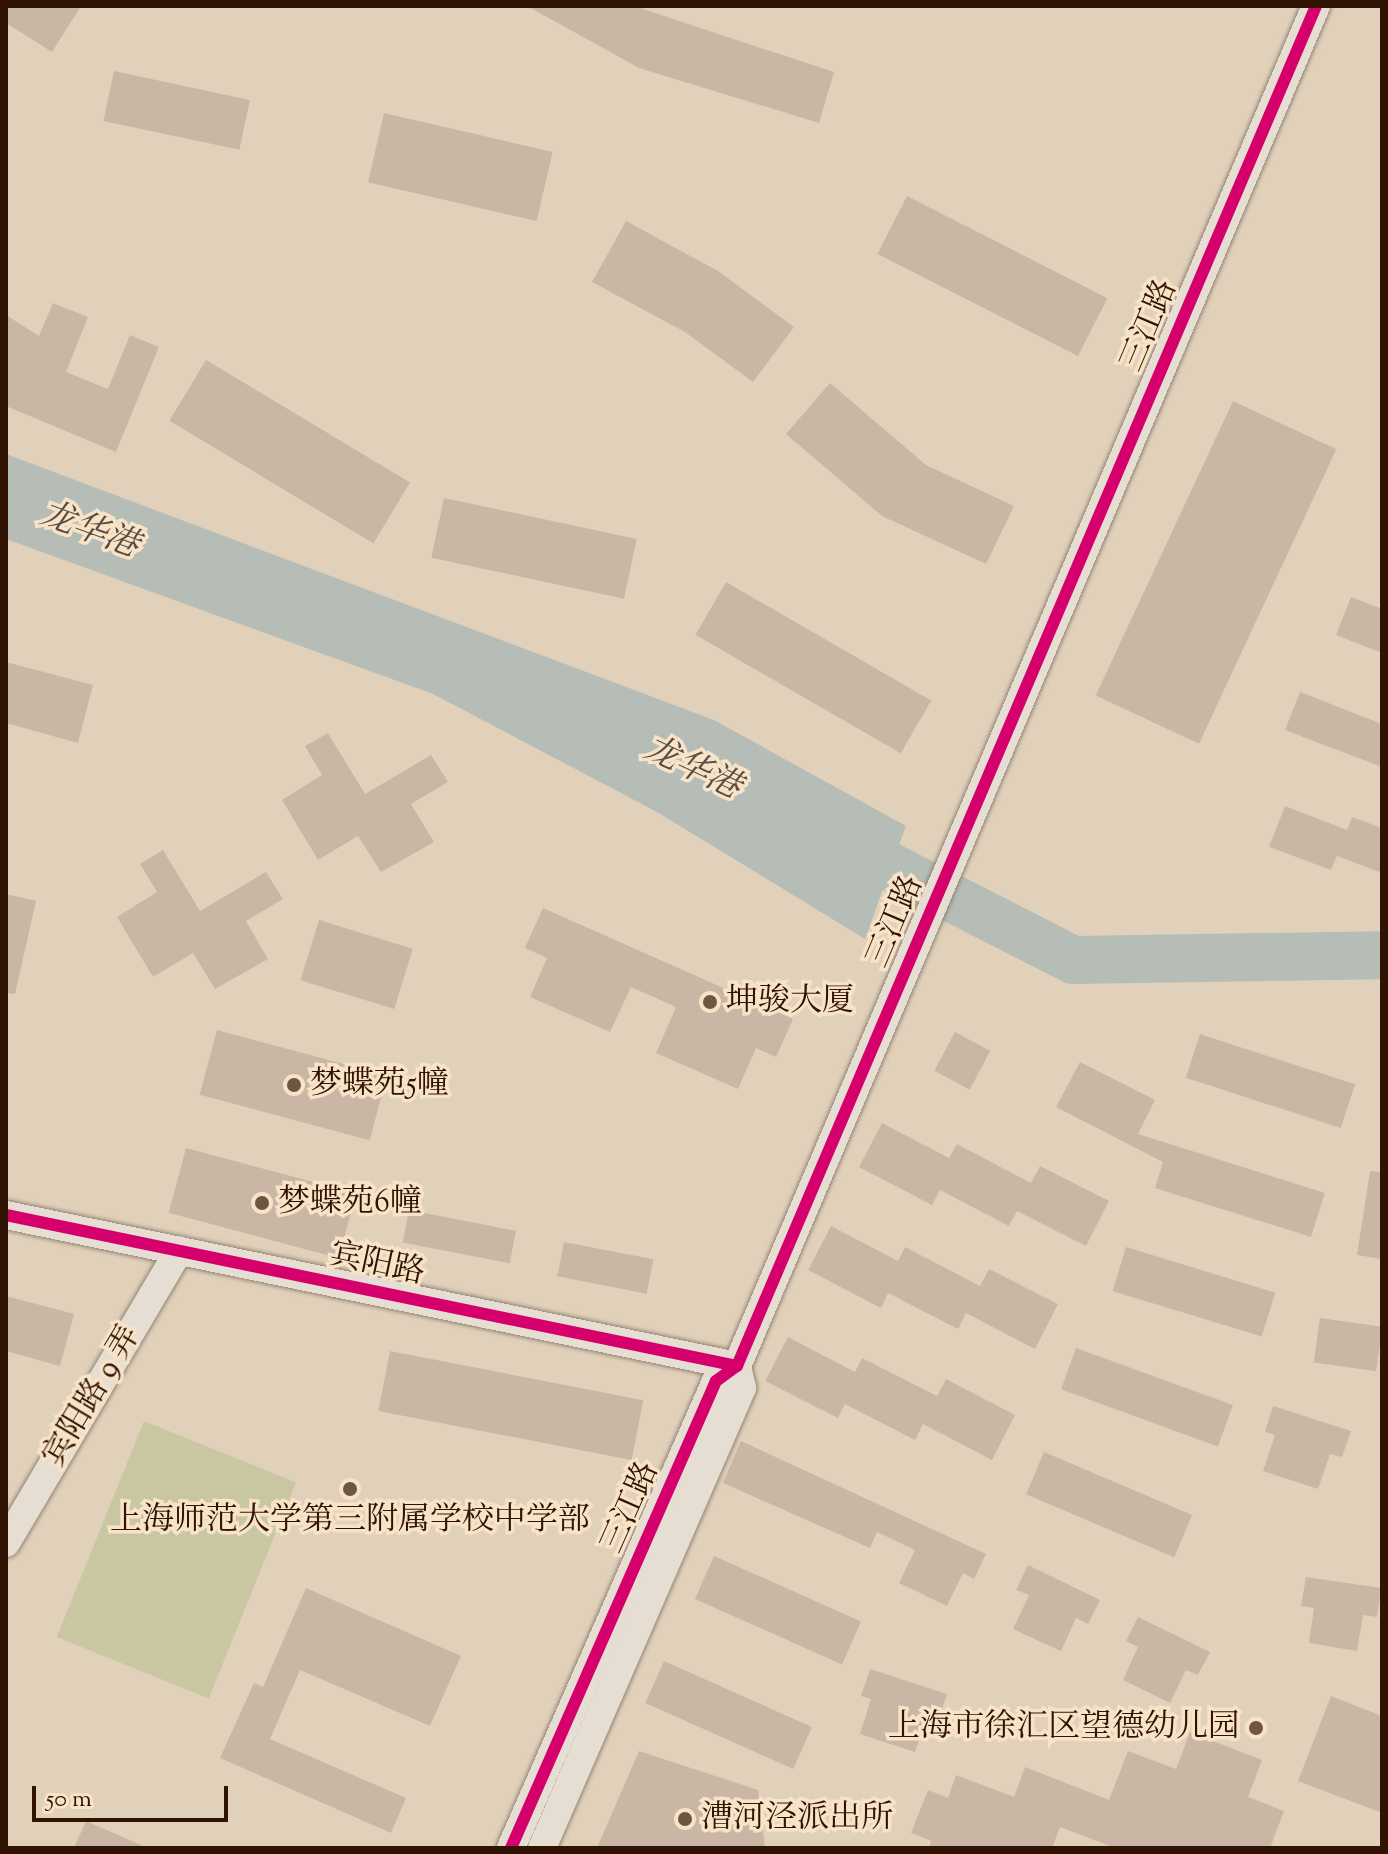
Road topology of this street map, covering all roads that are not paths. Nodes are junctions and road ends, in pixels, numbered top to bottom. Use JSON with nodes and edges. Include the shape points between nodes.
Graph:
{"nodes":[{"id":1,"x":1316,"y":6,"type":"edge"},
{"id":2,"x":6,"y":1215,"type":"edge"},
{"id":3,"x":179,"y":1250,"type":"junction"},
{"id":4,"x":737,"y":1366,"type":"junction"},
{"id":5,"x":6,"y":1543,"type":"edge"},
{"id":6,"x":511,"y":1848,"type":"edge"},
{"id":7,"x":542,"y":1848,"type":"edge"}],
"edges":[{"from":1,"to":4,"type":"street","name":"三江路"},
{"from":2,"to":3,"type":"street","name":"宾阳路"},
{"from":3,"to":4,"type":"street","name":"宾阳路"},
{"from":3,"to":5,"type":"street","name":"宾阳路 9 弄"},
{"from":4,"to":6,"type":"street","name":"三江路","via":[[716,1381]]},
{"from":4,"to":7,"type":"street","name":"三江路","via":[[742,1388]]}]}
